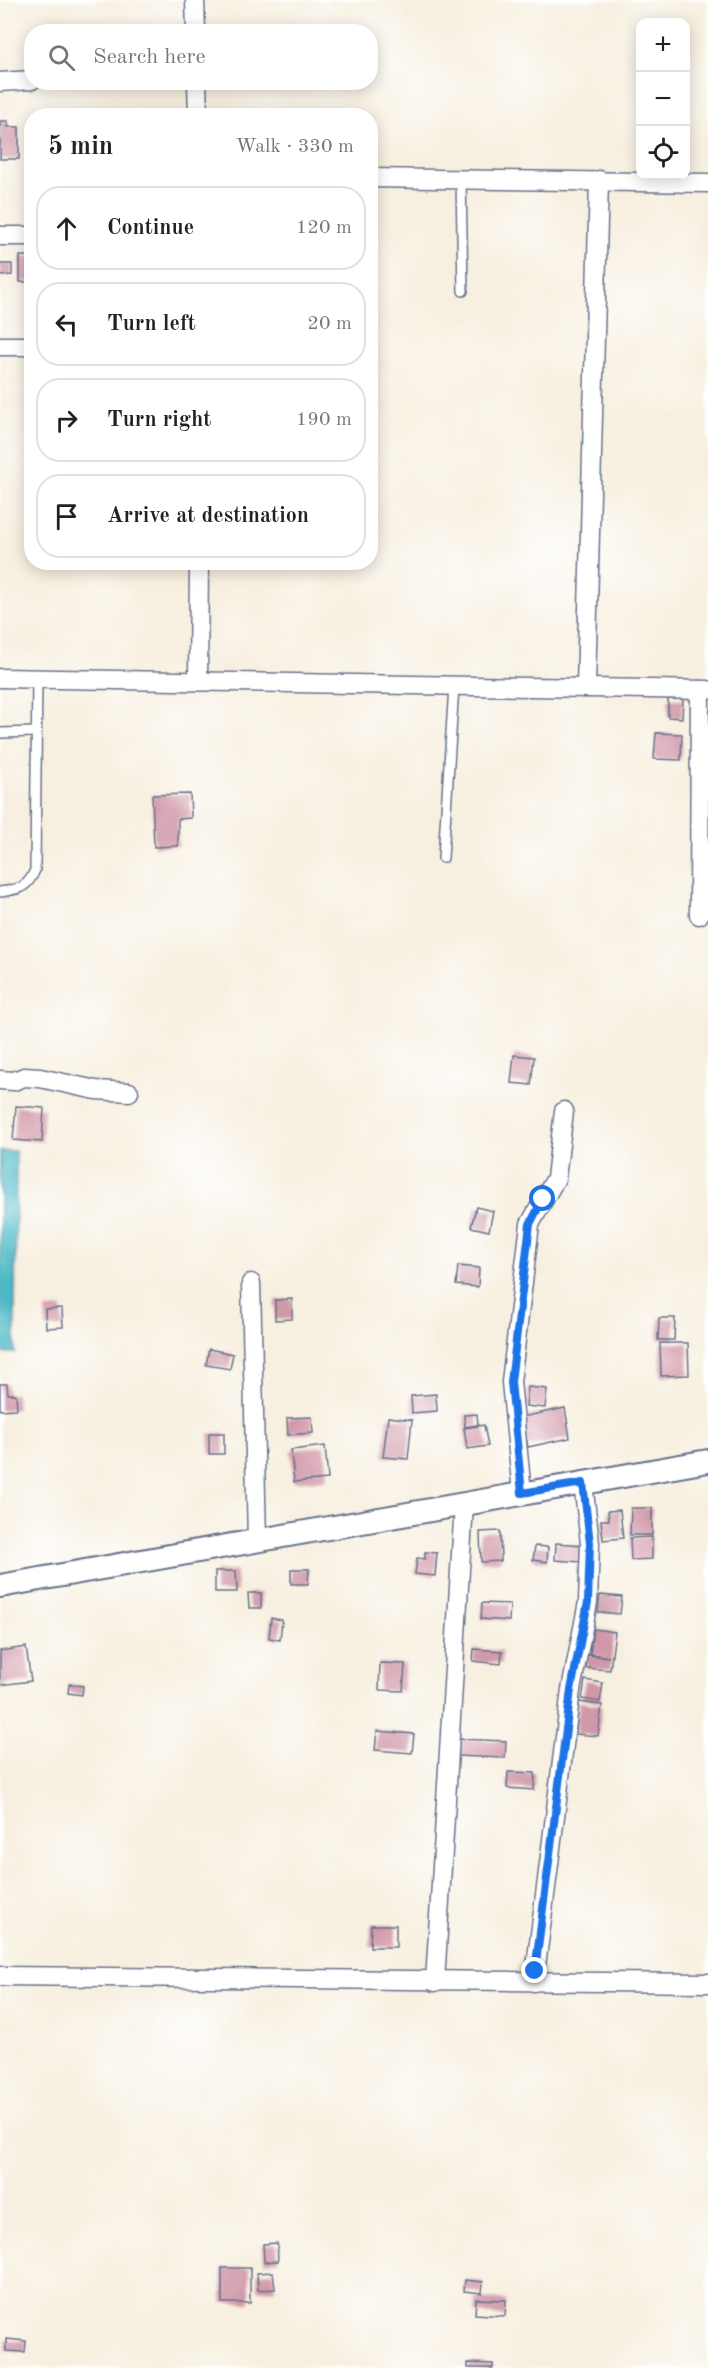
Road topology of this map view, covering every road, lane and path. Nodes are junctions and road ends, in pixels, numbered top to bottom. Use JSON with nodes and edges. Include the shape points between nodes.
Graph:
{"nodes":[{"id":1,"x":195,"y":0,"type":"edge"},
{"id":2,"x":196,"y":24,"type":"edge"},
{"id":3,"x":24,"y":80,"type":"edge"},
{"id":4,"x":0,"y":82,"type":"edge"},
{"id":5,"x":197,"y":90,"type":"edge"},
{"id":6,"x":198,"y":108,"type":"edge"},
{"id":7,"x":378,"y":178,"type":"edge"},
{"id":8,"x":461,"y":179,"type":"junction"},
{"id":9,"x":598,"y":180,"type":"junction"},
{"id":10,"x":708,"y":183,"type":"edge"},
{"id":11,"x":0,"y":236,"type":"edge"},
{"id":12,"x":24,"y":236,"type":"edge"},
{"id":13,"x":464,"y":291,"type":"dead end"},
{"id":14,"x":0,"y":346,"type":"edge"},
{"id":15,"x":24,"y":346,"type":"edge"},
{"id":16,"x":199,"y":570,"type":"edge"},
{"id":17,"x":0,"y":678,"type":"edge"},
{"id":18,"x":37,"y":678,"type":"junction"},
{"id":19,"x":198,"y":681,"type":"junction"},
{"id":20,"x":454,"y":686,"type":"junction"},
{"id":21,"x":586,"y":688,"type":"junction"},
{"id":22,"x":704,"y":690,"type":"edge"},
{"id":23,"x":36,"y":732,"type":"junction"},
{"id":24,"x":0,"y":733,"type":"edge"},
{"id":25,"x":443,"y":858,"type":"dead end"},
{"id":26,"x":0,"y":892,"type":"edge"},
{"id":27,"x":699,"y":915,"type":"dead end"},
{"id":28,"x":0,"y":1080,"type":"edge"},
{"id":29,"x":129,"y":1092,"type":"dead end"},
{"id":30,"x":564,"y":1111,"type":"dead end"},
{"id":31,"x":251,"y":1283,"type":"dead end"},
{"id":32,"x":708,"y":1461,"type":"edge"},
{"id":33,"x":583,"y":1483,"type":"junction"},
{"id":34,"x":522,"y":1493,"type":"junction"},
{"id":35,"x":464,"y":1504,"type":"junction"},
{"id":36,"x":257,"y":1540,"type":"junction"},
{"id":37,"x":0,"y":1586,"type":"edge"},
{"id":38,"x":435,"y":1970,"type":"junction"},
{"id":39,"x":535,"y":1970,"type":"junction"},
{"id":40,"x":0,"y":1976,"type":"edge"},
{"id":41,"x":708,"y":1983,"type":"edge"}],
"edges":[{"from":1,"to":2,"type":"street"},
{"from":3,"to":4,"type":"street"},
{"from":5,"to":6,"type":"street"},
{"from":7,"to":8,"type":"street"},
{"from":8,"to":9,"type":"street"},
{"from":8,"to":13,"type":"lane"},
{"from":9,"to":10,"type":"street"},
{"from":9,"to":21,"type":"street"},
{"from":11,"to":12,"type":"street"},
{"from":14,"to":15,"type":"street"},
{"from":16,"to":19,"type":"street"},
{"from":17,"to":18,"type":"street"},
{"from":18,"to":19,"type":"street"},
{"from":18,"to":23,"type":"lane"},
{"from":19,"to":20,"type":"street"},
{"from":20,"to":21,"type":"street"},
{"from":20,"to":25,"type":"lane"},
{"from":21,"to":22,"type":"street"},
{"from":22,"to":27,"type":"street"},
{"from":23,"to":24,"type":"lane"},
{"from":23,"to":26,"type":"lane","via":[[35,870],[30,882],[19,889]]},
{"from":28,"to":29,"type":"street","via":[[40,1078],[96,1090]]},
{"from":30,"to":34,"type":"street","via":[[556,1178],[530,1224],[511,1382]]},
{"from":31,"to":36,"type":"street"},
{"from":32,"to":33,"type":"street"},
{"from":33,"to":34,"type":"street"},
{"from":33,"to":39,"type":"street","via":[[590,1543],[588,1602],[571,1690]]},
{"from":34,"to":35,"type":"street"},
{"from":35,"to":36,"type":"street"},
{"from":35,"to":38,"type":"street"},
{"from":36,"to":37,"type":"street"},
{"from":38,"to":39,"type":"street"},
{"from":38,"to":40,"type":"street"},
{"from":39,"to":41,"type":"street"}]}
